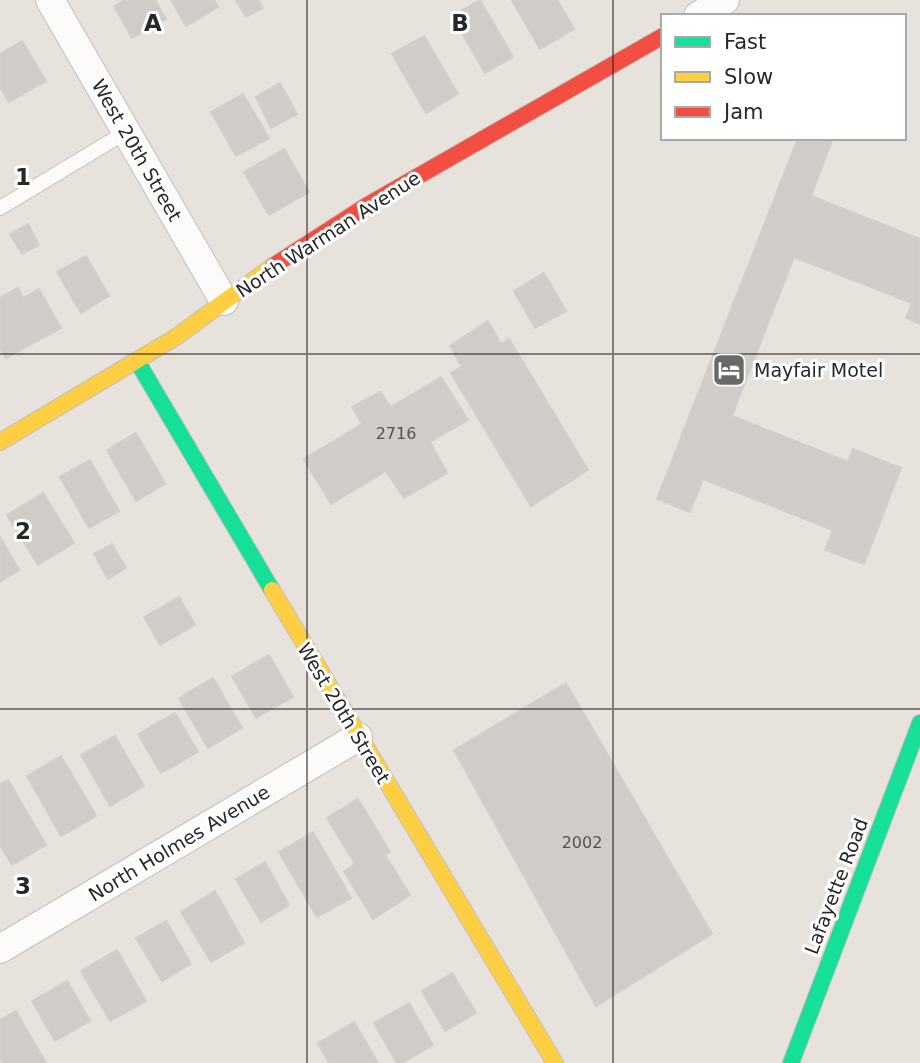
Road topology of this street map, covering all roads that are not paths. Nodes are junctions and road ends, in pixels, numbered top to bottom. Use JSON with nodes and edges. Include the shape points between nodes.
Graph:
{"nodes":[{"id":1,"x":50,"y":0,"type":"edge"},
{"id":2,"x":725,"y":0,"type":"edge"},
{"id":3,"x":701,"y":14,"type":"edge"},
{"id":4,"x":661,"y":37,"type":"edge"},
{"id":5,"x":126,"y":132,"type":"junction"},
{"id":6,"x":0,"y":208,"type":"edge"},
{"id":7,"x":224,"y":301,"type":"junction"},
{"id":8,"x":136,"y":361,"type":"junction"},
{"id":9,"x":0,"y":442,"type":"edge"},
{"id":10,"x":920,"y":723,"type":"edge"},
{"id":11,"x":358,"y":737,"type":"junction"},
{"id":12,"x":0,"y":949,"type":"edge"},
{"id":13,"x":545,"y":1060,"type":"edge"},
{"id":14,"x":791,"y":1063,"type":"edge"}],
"edges":[{"from":1,"to":5,"type":"street","name":"West 20th Street"},
{"from":2,"to":3,"type":"street"},
{"from":4,"to":7,"type":"street","name":"North Warman Avenue","via":[[366,206]]},
{"from":5,"to":6,"type":"lane"},
{"from":5,"to":7,"type":"street","name":"West 20th Street"},
{"from":7,"to":8,"type":"street","name":"North Warman Avenue"},
{"from":8,"to":9,"type":"street","name":"North Warman Avenue"},
{"from":8,"to":11,"type":"street","name":"West 20th Street"},
{"from":10,"to":14,"type":"street","name":"Lafayette Road"},
{"from":11,"to":12,"type":"street","name":"North Holmes Avenue"},
{"from":11,"to":13,"type":"street","name":"West 20th Street"}]}
